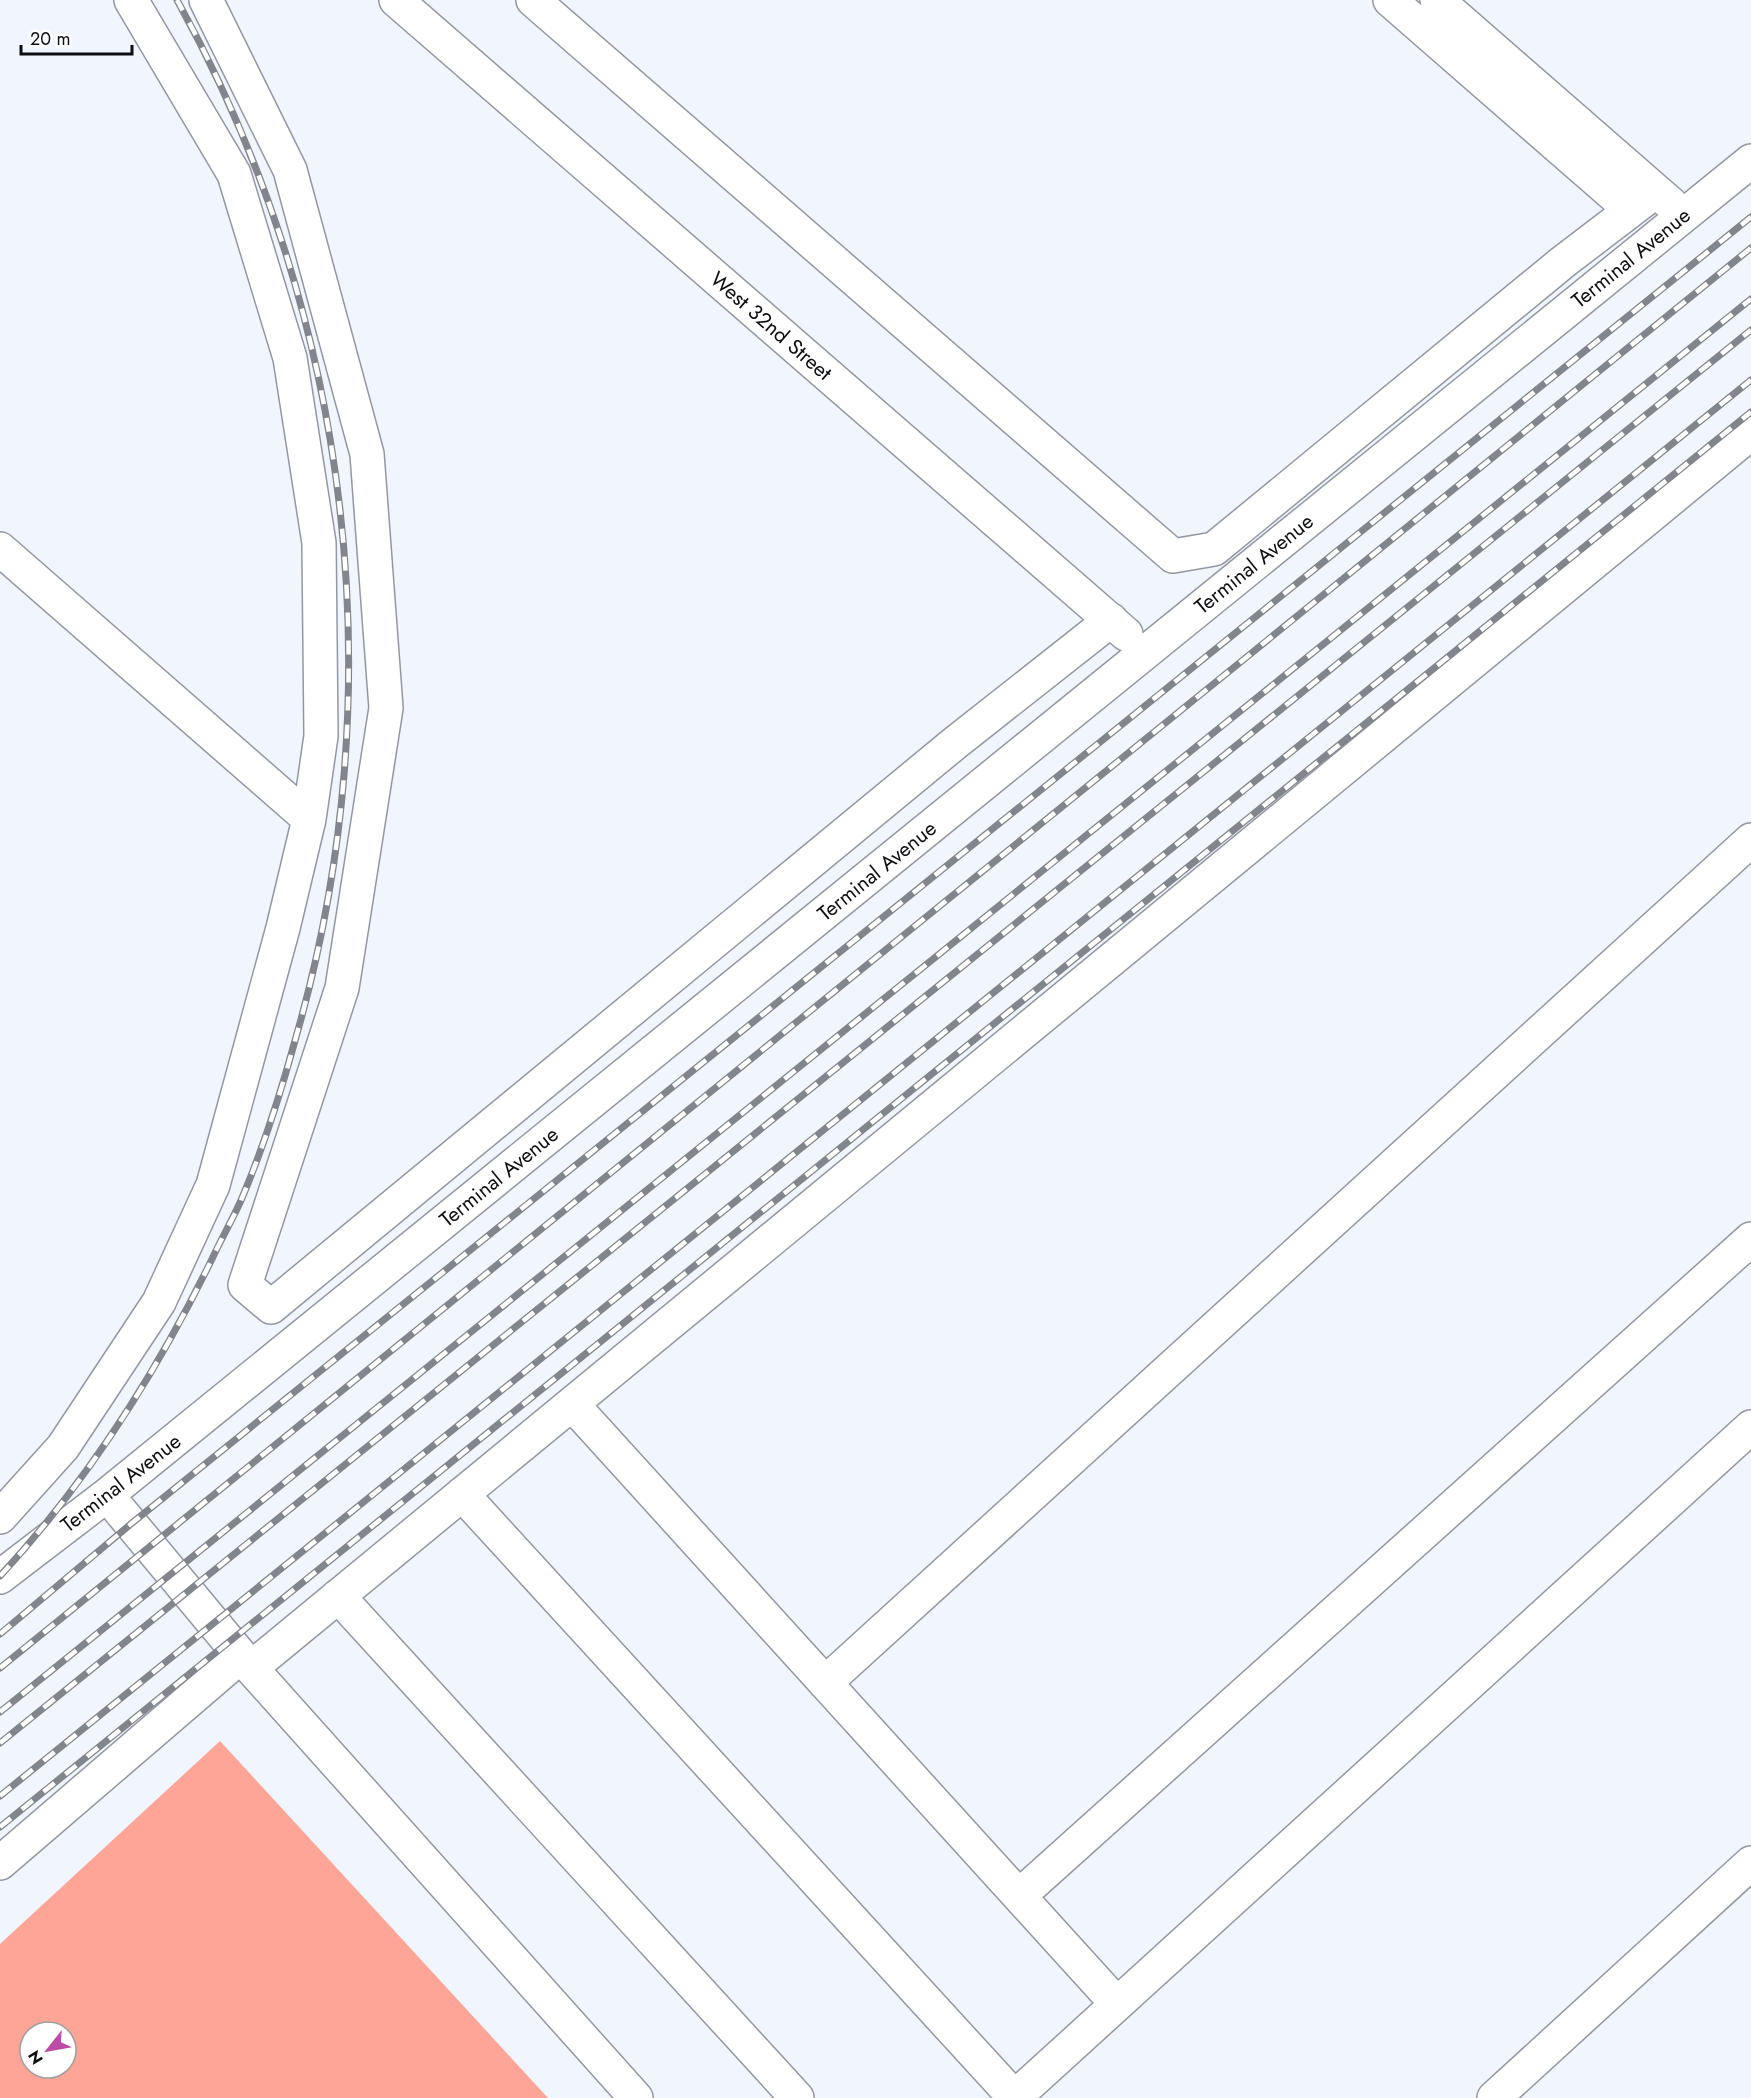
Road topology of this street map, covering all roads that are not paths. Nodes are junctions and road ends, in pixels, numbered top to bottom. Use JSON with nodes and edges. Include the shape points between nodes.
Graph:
{"nodes":[{"id":1,"x":131,"y":0,"type":"edge"},
{"id":2,"x":206,"y":0,"type":"edge"},
{"id":3,"x":396,"y":0,"type":"edge"},
{"id":4,"x":533,"y":0,"type":"edge"},
{"id":5,"x":1390,"y":0,"type":"edge"},
{"id":6,"x":1437,"y":0,"type":"edge"},
{"id":7,"x":1751,"y":161,"type":"edge"},
{"id":8,"x":1643,"y":201,"type":"junction"},
{"id":9,"x":1684,"y":215,"type":"junction"},
{"id":10,"x":1751,"y":433,"type":"edge"},
{"id":11,"x":0,"y":549,"type":"edge"},
{"id":12,"x":1111,"y":620,"type":"junction"},
{"id":13,"x":1146,"y":652,"type":"junction"},
{"id":14,"x":309,"y":819,"type":"junction"},
{"id":15,"x":1751,"y":840,"type":"edge"},
{"id":16,"x":1751,"y":1239,"type":"edge"},
{"id":17,"x":572,"y":1404,"type":"junction"},
{"id":18,"x":1751,"y":1427,"type":"edge"},
{"id":19,"x":462,"y":1494,"type":"junction"},
{"id":20,"x":107,"y":1495,"type":"junction"},
{"id":21,"x":0,"y":1517,"type":"edge"},
{"id":22,"x":0,"y":1577,"type":"edge"},
{"id":23,"x":338,"y":1596,"type":"junction"},
{"id":24,"x":246,"y":1662,"type":"junction"},
{"id":25,"x":825,"y":1683,"type":"junction"},
{"id":26,"x":0,"y":1863,"type":"edge"},
{"id":27,"x":1751,"y":1863,"type":"edge"},
{"id":28,"x":1019,"y":1896,"type":"junction"},
{"id":29,"x":1117,"y":2004,"type":"junction"},
{"id":30,"x":636,"y":2098,"type":"edge"},
{"id":31,"x":797,"y":2098,"type":"edge"},
{"id":32,"x":1014,"y":2098,"type":"edge"},
{"id":33,"x":1494,"y":2098,"type":"edge"}],
"edges":[{"from":1,"to":14,"type":"street","via":[[234,174],[290,358],[319,543],[321,736]]},
{"from":2,"to":12,"type":"street","via":[[290,171],[368,454],[386,708],[342,988],[245,1285],[271,1307]]},
{"from":3,"to":12,"type":"street","name":"West 32nd Street"},
{"from":4,"to":8,"type":"street","via":[[1173,556],[1214,549],[1545,276]]},
{"from":5,"to":8,"type":"street"},
{"from":6,"to":8,"type":"street"},
{"from":7,"to":9,"type":"street","name":"Terminal Avenue"},
{"from":8,"to":9,"type":"street"},
{"from":9,"to":13,"type":"street","name":"Terminal Avenue"},
{"from":10,"to":17,"type":"street"},
{"from":11,"to":14,"type":"street"},
{"from":12,"to":13,"type":"street","name":"West 32nd Street"},
{"from":13,"to":20,"type":"street","name":"Terminal Avenue"},
{"from":14,"to":21,"type":"street","via":[[213,1185],[159,1302],[63,1447]]},
{"from":15,"to":25,"type":"street"},
{"from":16,"to":28,"type":"street"},
{"from":17,"to":19,"type":"street"},
{"from":17,"to":25,"type":"street"},
{"from":18,"to":29,"type":"street"},
{"from":19,"to":23,"type":"street"},
{"from":19,"to":32,"type":"street"},
{"from":20,"to":22,"type":"street","name":"Terminal Avenue"},
{"from":20,"to":24,"type":"street"},
{"from":23,"to":24,"type":"street"},
{"from":23,"to":31,"type":"street"},
{"from":24,"to":26,"type":"street"},
{"from":24,"to":30,"type":"street"},
{"from":25,"to":28,"type":"street"},
{"from":27,"to":33,"type":"street"},
{"from":28,"to":29,"type":"street"},
{"from":29,"to":32,"type":"street"}]}
